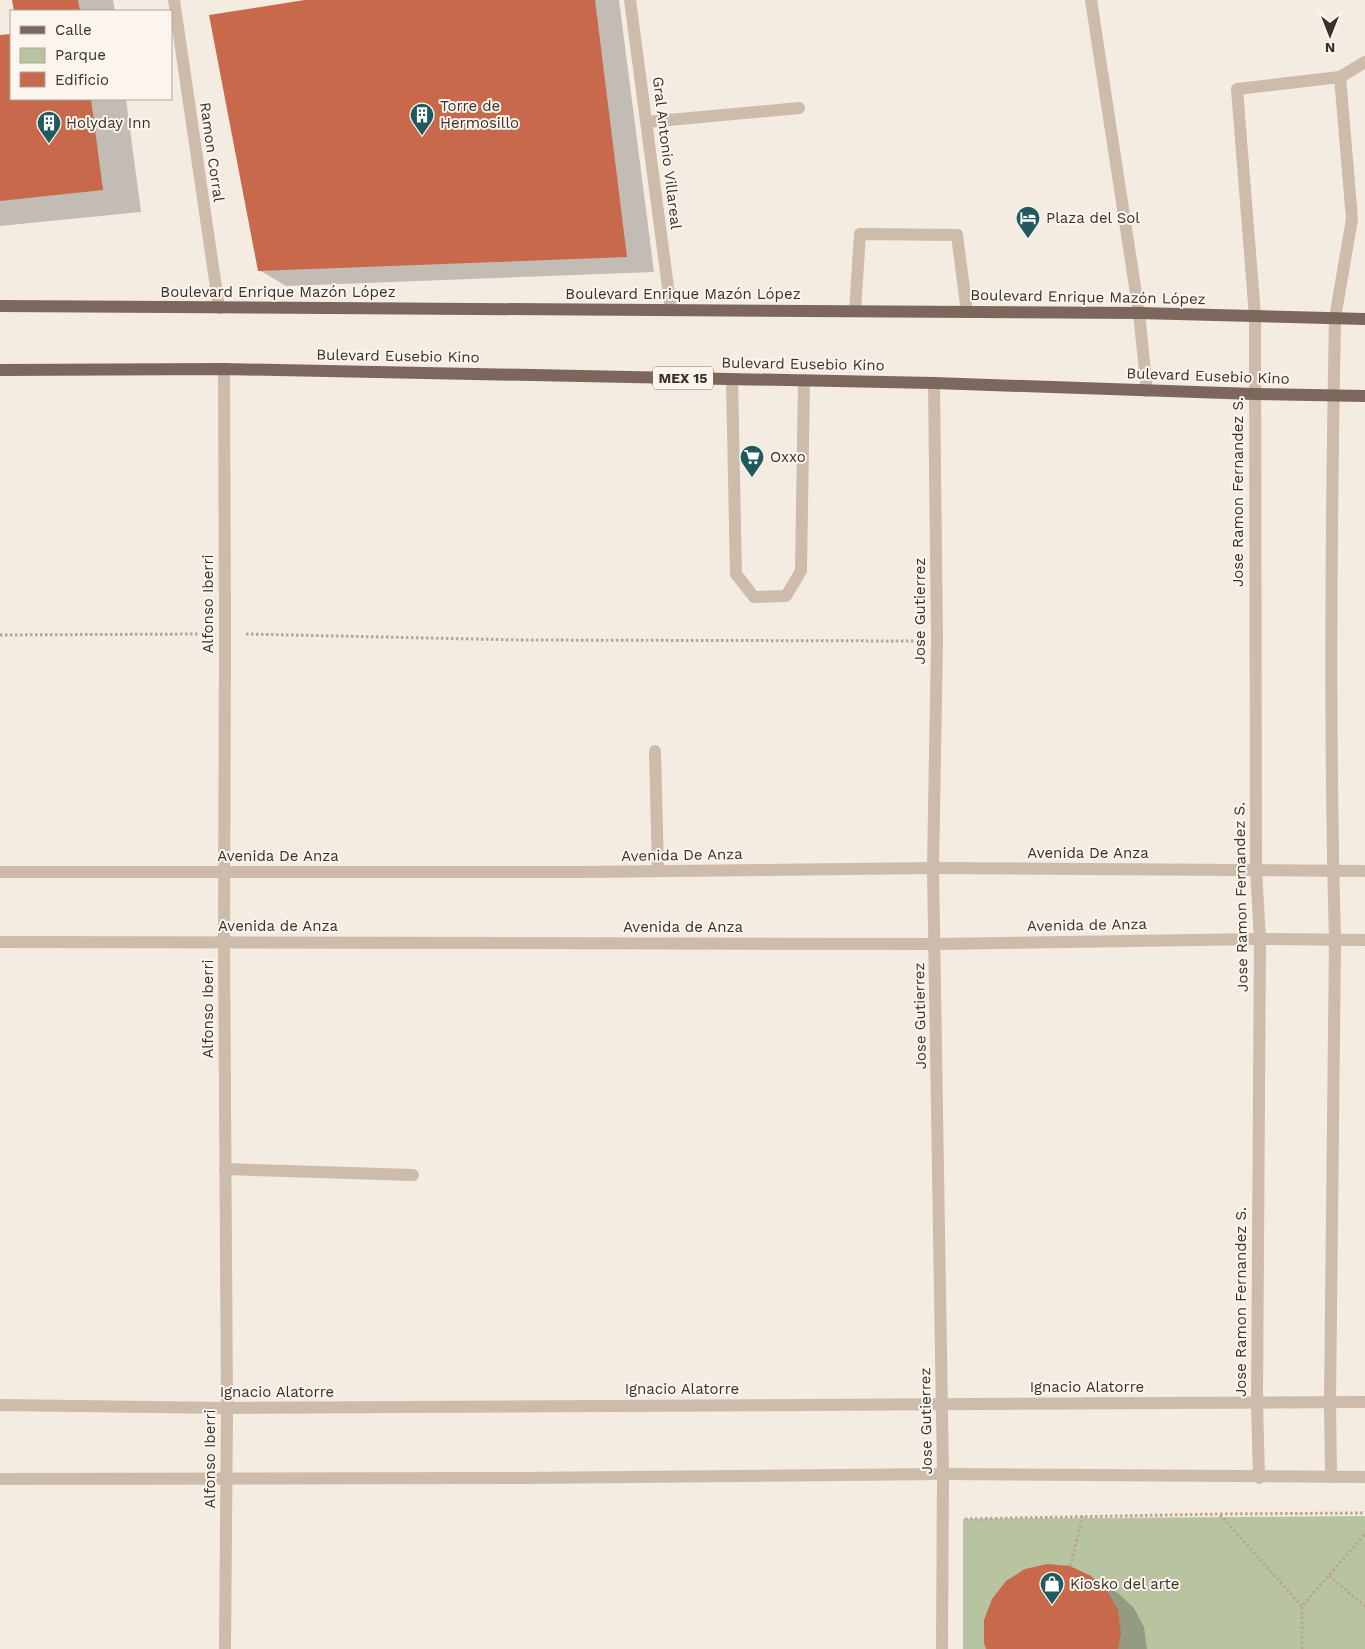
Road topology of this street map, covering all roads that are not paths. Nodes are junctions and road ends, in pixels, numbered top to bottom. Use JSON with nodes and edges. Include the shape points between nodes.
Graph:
{"nodes":[{"id":1,"x":174,"y":0,"type":"edge"},
{"id":2,"x":630,"y":0,"type":"edge"},
{"id":3,"x":1091,"y":0,"type":"edge"},
{"id":4,"x":1365,"y":62,"type":"edge"},
{"id":5,"x":1340,"y":77,"type":"junction"},
{"id":6,"x":799,"y":108,"type":"dead end"},
{"id":7,"x":647,"y":122,"type":"junction"},
{"id":8,"x":0,"y":306,"type":"edge"},
{"id":9,"x":219,"y":308,"type":"junction"},
{"id":10,"x":671,"y":310,"type":"junction"},
{"id":11,"x":855,"y":311,"type":"junction"},
{"id":12,"x":967,"y":312,"type":"junction"},
{"id":13,"x":1139,"y":313,"type":"junction"},
{"id":14,"x":1255,"y":316,"type":"junction"},
{"id":15,"x":1335,"y":318,"type":"junction"},
{"id":16,"x":1365,"y":319,"type":"edge"},
{"id":17,"x":224,"y":369,"type":"junction"},
{"id":18,"x":0,"y":370,"type":"edge"},
{"id":19,"x":732,"y":380,"type":"junction"},
{"id":20,"x":804,"y":380,"type":"junction"},
{"id":21,"x":934,"y":383,"type":"junction"},
{"id":22,"x":1147,"y":391,"type":"junction"},
{"id":23,"x":1254,"y":394,"type":"junction"},
{"id":24,"x":1334,"y":396,"type":"junction"},
{"id":25,"x":1365,"y":396,"type":"edge"},
{"id":26,"x":655,"y":751,"type":"dead end"},
{"id":27,"x":933,"y":868,"type":"junction"},
{"id":28,"x":1256,"y":870,"type":"junction"},
{"id":29,"x":658,"y":871,"type":"junction"},
{"id":30,"x":1365,"y":871,"type":"edge"},
{"id":31,"x":0,"y":872,"type":"edge"},
{"id":32,"x":224,"y":872,"type":"junction"},
{"id":33,"x":1333,"y":872,"type":"junction"},
{"id":34,"x":1260,"y":939,"type":"junction"},
{"id":35,"x":1335,"y":940,"type":"junction"},
{"id":36,"x":1365,"y":940,"type":"edge"},
{"id":37,"x":0,"y":942,"type":"edge"},
{"id":38,"x":224,"y":942,"type":"junction"},
{"id":39,"x":935,"y":944,"type":"junction"},
{"id":40,"x":225,"y":1169,"type":"junction"},
{"id":41,"x":413,"y":1175,"type":"dead end"},
{"id":42,"x":1330,"y":1402,"type":"junction"},
{"id":43,"x":1365,"y":1402,"type":"edge"},
{"id":44,"x":1257,"y":1403,"type":"junction"},
{"id":45,"x":942,"y":1404,"type":"junction"},
{"id":46,"x":0,"y":1405,"type":"edge"},
{"id":47,"x":227,"y":1408,"type":"junction"},
{"id":48,"x":943,"y":1474,"type":"junction"},
{"id":49,"x":1331,"y":1477,"type":"junction"},
{"id":50,"x":1365,"y":1477,"type":"edge"},
{"id":51,"x":226,"y":1478,"type":"junction"},
{"id":52,"x":1259,"y":1478,"type":"junction"},
{"id":53,"x":0,"y":1479,"type":"edge"},
{"id":54,"x":225,"y":1649,"type":"edge"},
{"id":55,"x":942,"y":1649,"type":"edge"}],
"edges":[{"from":1,"to":9,"type":"street","name":"Ramon Corral"},
{"from":2,"to":7,"type":"street","name":"Gral Antonio Villareal"},
{"from":3,"to":13,"type":"street"},
{"from":4,"to":5,"type":"street"},
{"from":5,"to":14,"type":"street","name":"Jose Ramon Fernandez S.","via":[[1237,89]]},
{"from":5,"to":15,"type":"street","via":[[1352,219]]},
{"from":6,"to":7,"type":"street"},
{"from":7,"to":10,"type":"street","name":"Gral Antonio Villareal"},
{"from":8,"to":9,"type":"main road","name":"Boulevard Enrique Mazón López"},
{"from":9,"to":10,"type":"main road","name":"Boulevard Enrique Mazón López"},
{"from":10,"to":11,"type":"main road","name":"Boulevard Enrique Mazón López"},
{"from":11,"to":12,"type":"main road","name":"Boulevard Enrique Mazón López"},
{"from":11,"to":12,"type":"street","via":[[860,234],[957,236]]},
{"from":12,"to":13,"type":"main road","name":"Boulevard Enrique Mazón López"},
{"from":13,"to":14,"type":"main road","name":"Boulevard Enrique Mazón López"},
{"from":13,"to":22,"type":"street"},
{"from":14,"to":15,"type":"main road","name":"Boulevard Enrique Mazón López"},
{"from":14,"to":23,"type":"street","name":"Jose Ramon Fernandez S."},
{"from":15,"to":16,"type":"main road","name":"Boulevard Enrique Mazón López"},
{"from":15,"to":24,"type":"street"},
{"from":17,"to":18,"type":"main road","name":"Bulevard Eusebio Kino","number":"MEX 15"},
{"from":17,"to":19,"type":"main road","name":"Bulevard Eusebio Kino","number":"MEX 15"},
{"from":17,"to":32,"type":"street","name":"Alfonso Iberri"},
{"from":19,"to":20,"type":"main road","name":"Bulevard Eusebio Kino","number":"MEX 15"},
{"from":19,"to":20,"type":"street","via":[[736,574],[754,597],[786,596],[801,571]]},
{"from":20,"to":21,"type":"main road","name":"Bulevard Eusebio Kino","number":"MEX 15"},
{"from":21,"to":22,"type":"main road","name":"Bulevard Eusebio Kino","number":"MEX 15"},
{"from":21,"to":27,"type":"street","name":"Jose Gutierrez","via":[[936,641]]},
{"from":22,"to":23,"type":"main road","name":"Bulevard Eusebio Kino","number":"MEX 15"},
{"from":23,"to":24,"type":"main road","name":"Bulevard Eusebio Kino","number":"MEX 15"},
{"from":23,"to":28,"type":"street","name":"Jose Ramon Fernandez S."},
{"from":24,"to":25,"type":"main road","name":"Bulevard Eusebio Kino","number":"MEX 15"},
{"from":24,"to":33,"type":"street"},
{"from":26,"to":29,"type":"street"},
{"from":27,"to":28,"type":"street","name":"Avenida De Anza"},
{"from":27,"to":29,"type":"street","name":"Avenida De Anza"},
{"from":27,"to":39,"type":"street","name":"Jose Gutierrez"},
{"from":28,"to":33,"type":"street","name":"Avenida De Anza"},
{"from":28,"to":34,"type":"street","name":"Jose Ramon Fernandez S."},
{"from":29,"to":32,"type":"street","name":"Avenida De Anza"},
{"from":30,"to":33,"type":"street","name":"Avenida De Anza"},
{"from":31,"to":32,"type":"street","name":"Avenida De Anza"},
{"from":32,"to":38,"type":"street","name":"Alfonso Iberri"},
{"from":33,"to":35,"type":"street"},
{"from":34,"to":35,"type":"street","name":"Avenida de Anza"},
{"from":34,"to":39,"type":"street","name":"Avenida de Anza"},
{"from":34,"to":44,"type":"street","name":"Jose Ramon Fernandez S."},
{"from":35,"to":36,"type":"street","name":"Avenida de Anza"},
{"from":35,"to":42,"type":"street"},
{"from":37,"to":38,"type":"street","name":"Avenida de Anza"},
{"from":38,"to":39,"type":"street","name":"Avenida de Anza"},
{"from":38,"to":40,"type":"street","name":"Alfonso Iberri"},
{"from":39,"to":45,"type":"street","name":"Jose Gutierrez"},
{"from":40,"to":41,"type":"street"},
{"from":40,"to":47,"type":"street","name":"Alfonso Iberri"},
{"from":42,"to":43,"type":"street","name":"Ignacio Alatorre"},
{"from":42,"to":44,"type":"street","name":"Ignacio Alatorre"},
{"from":42,"to":49,"type":"street"},
{"from":44,"to":45,"type":"street","name":"Ignacio Alatorre"},
{"from":44,"to":52,"type":"street","name":"Jose Ramon Fernandez S."},
{"from":45,"to":47,"type":"street","name":"Ignacio Alatorre"},
{"from":45,"to":48,"type":"street","name":"Jose Gutierrez"},
{"from":46,"to":47,"type":"street","name":"Ignacio Alatorre"},
{"from":47,"to":51,"type":"street","name":"Alfonso Iberri"},
{"from":48,"to":51,"type":"street"},
{"from":48,"to":52,"type":"street"},
{"from":48,"to":55,"type":"street","name":"Jose Gutierrez"},
{"from":49,"to":50,"type":"street"},
{"from":49,"to":52,"type":"street"},
{"from":51,"to":53,"type":"street"},
{"from":51,"to":54,"type":"street","name":"Alfonso Iberri"}]}
